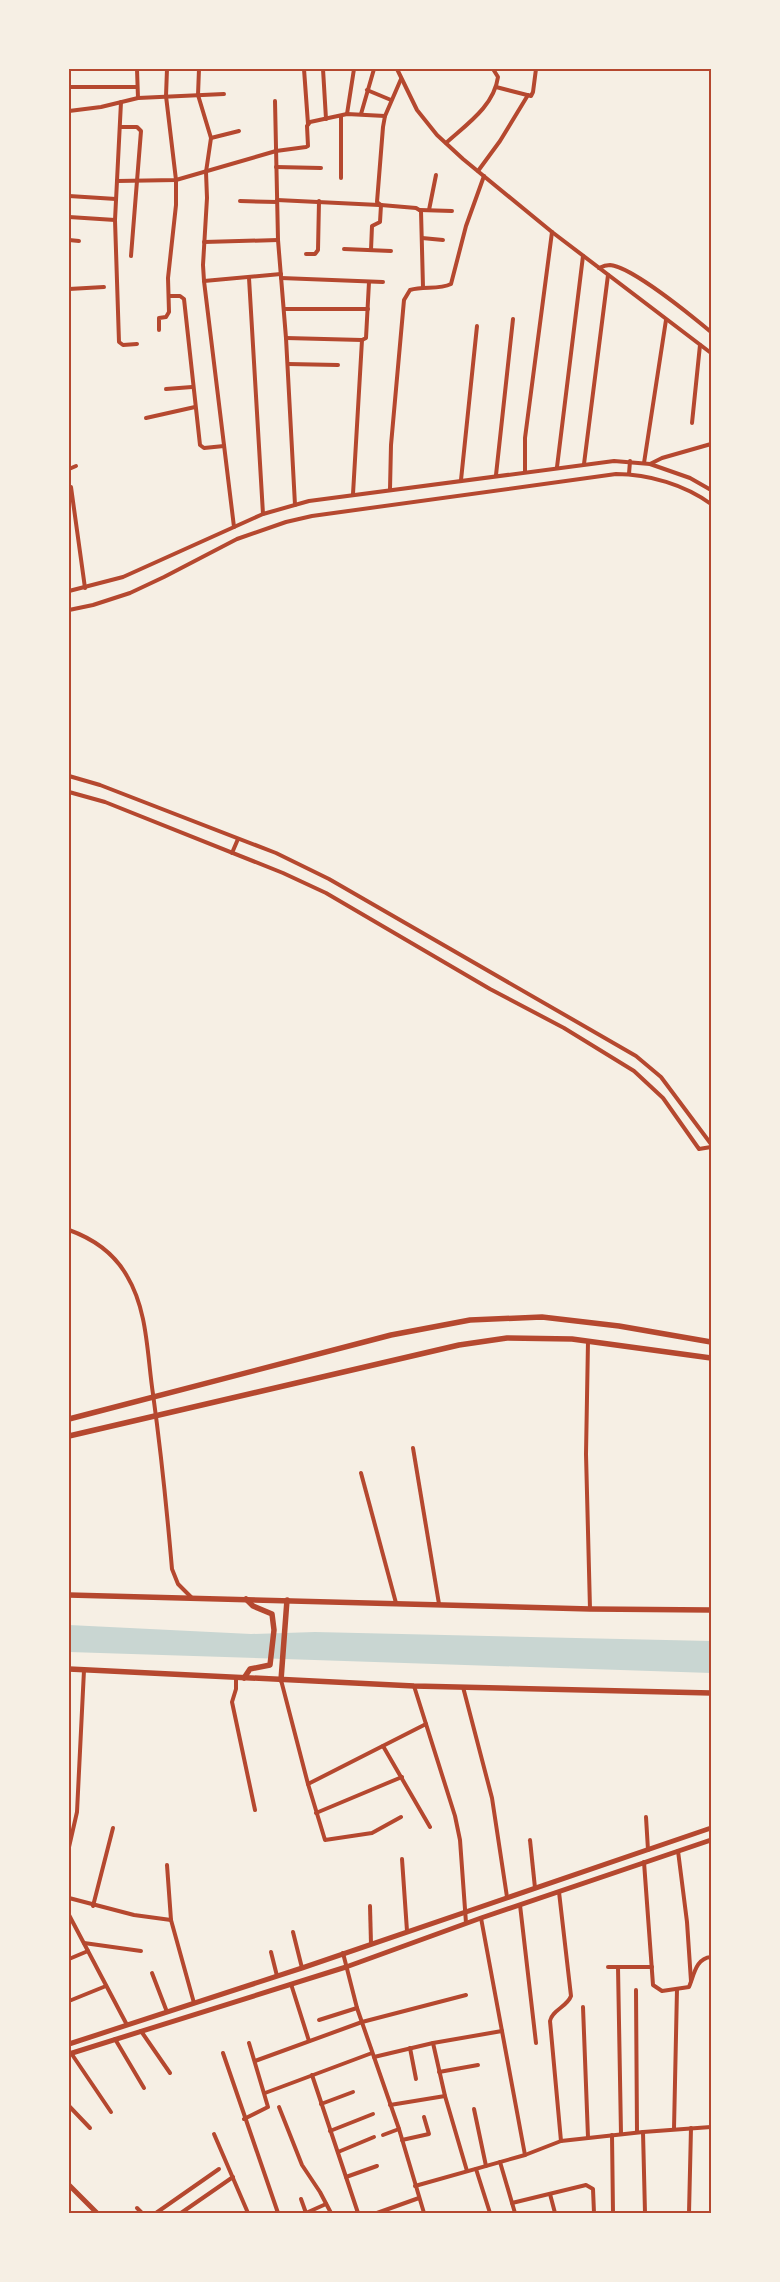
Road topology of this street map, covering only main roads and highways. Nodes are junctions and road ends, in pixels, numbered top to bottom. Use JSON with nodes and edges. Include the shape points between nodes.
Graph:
{"nodes":[{"id":1,"x":711,"y":1342,"type":"edge"},
{"id":2,"x":711,"y":1358,"type":"edge"},
{"id":3,"x":69,"y":1419,"type":"edge"},
{"id":4,"x":69,"y":1436,"type":"edge"},
{"id":5,"x":69,"y":1596,"type":"edge"},
{"id":6,"x":246,"y":1599,"type":"junction"},
{"id":7,"x":287,"y":1600,"type":"junction"},
{"id":8,"x":711,"y":1610,"type":"edge"},
{"id":9,"x":69,"y":1669,"type":"edge"},
{"id":10,"x":244,"y":1678,"type":"junction"},
{"id":11,"x":281,"y":1680,"type":"junction"},
{"id":12,"x":711,"y":1693,"type":"edge"}],
"edges":[{"from":1,"to":3,"type":"main road","via":[[619,1326],[542,1318],[470,1320],[391,1335]]},
{"from":2,"to":4,"type":"main road","via":[[588,1340],[507,1338],[459,1345]]},
{"from":5,"to":6,"type":"main road"},
{"from":6,"to":7,"type":"main road"},
{"from":6,"to":10,"type":"main road","via":[[253,1606],[272,1614],[274,1630],[272,1661],[266,1667],[250,1669]]},
{"from":7,"to":8,"type":"main road"},
{"from":7,"to":11,"type":"main road"},
{"from":9,"to":10,"type":"main road"},
{"from":10,"to":11,"type":"main road"},
{"from":11,"to":12,"type":"main road"}]}
